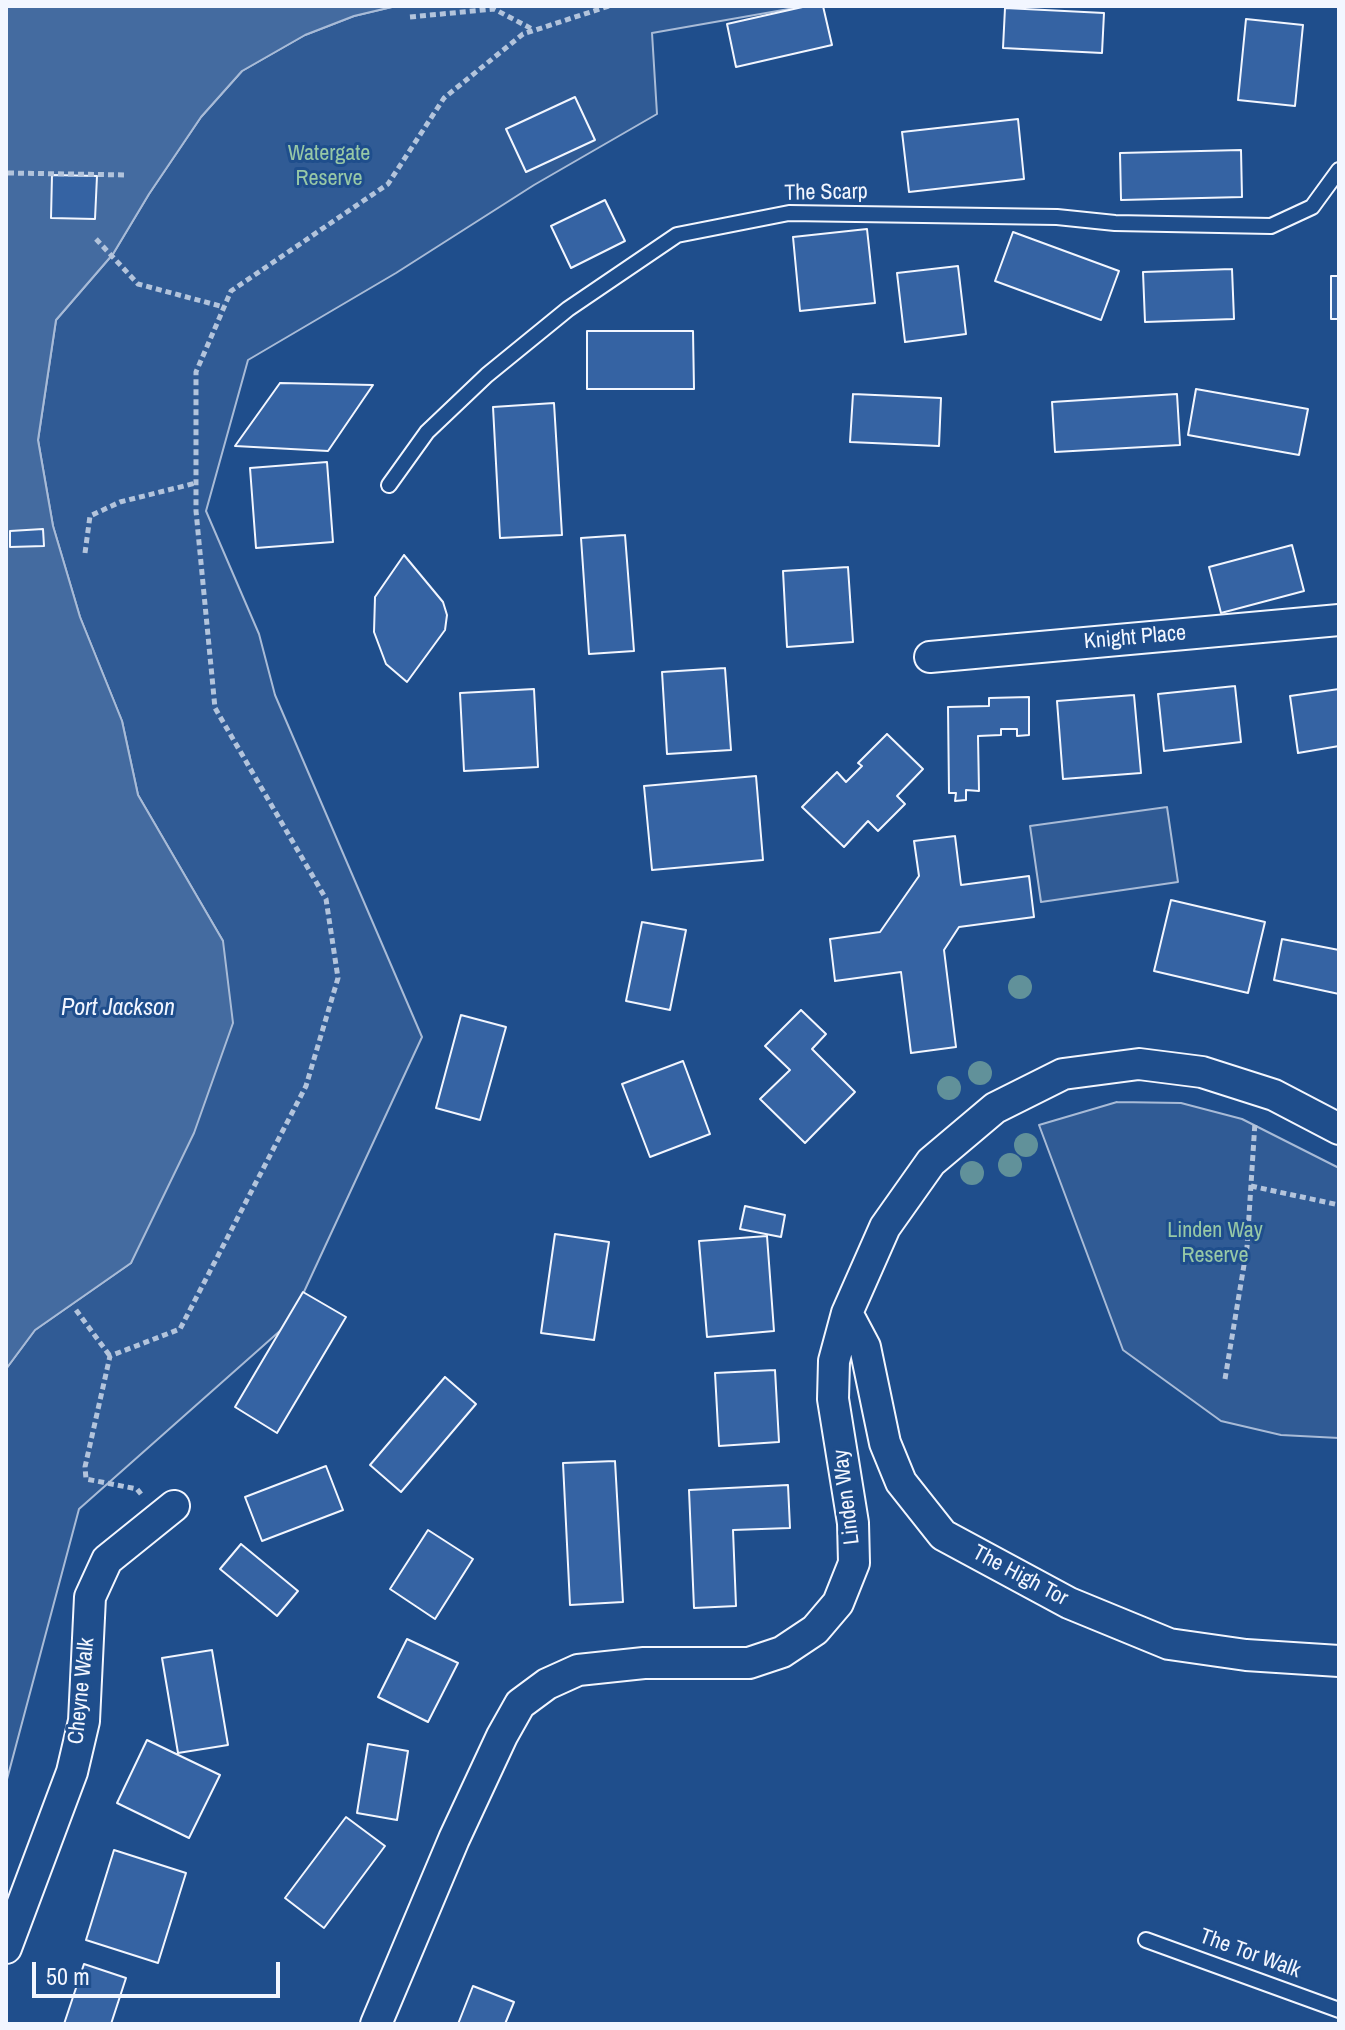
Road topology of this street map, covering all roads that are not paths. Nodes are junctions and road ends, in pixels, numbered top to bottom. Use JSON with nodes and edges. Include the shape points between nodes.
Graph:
{"nodes":[{"id":1,"x":1339,"y":170,"type":"edge"},
{"id":2,"x":389,"y":485,"type":"dead end"},
{"id":3,"x":1339,"y":620,"type":"edge"},
{"id":4,"x":930,"y":657,"type":"dead end"},
{"id":5,"x":1339,"y":1129,"type":"edge"},
{"id":6,"x":847,"y":1313,"type":"junction"},
{"id":7,"x":164,"y":1513,"type":"road end"},
{"id":8,"x":1339,"y":1661,"type":"edge"},
{"id":9,"x":1146,"y":1940,"type":"dead end"},
{"id":10,"x":6,"y":1948,"type":"edge"},
{"id":11,"x":1339,"y":2010,"type":"edge"},
{"id":12,"x":376,"y":2024,"type":"edge"}],
"edges":[{"from":1,"to":2,"type":"lane","name":"The Scarp","via":[[1312,207],[1271,226],[789,213],[677,235],[568,309],[487,375],[427,432]]},
{"from":3,"to":4,"type":"street","name":"Knight Place"},
{"from":5,"to":6,"type":"street","name":"Linden Way","via":[[1274,1095],[1202,1072],[1139,1064],[1063,1074],[995,1108],[931,1162],[885,1227]]},
{"from":6,"to":8,"type":"street","name":"The High Tor","via":[[865,1347],[885,1443],[901,1482],[943,1535],[1069,1603],[1169,1644]]},
{"from":6,"to":12,"type":"street","name":"Linden Way","via":[[834,1361],[833,1399],[853,1523],[854,1563],[838,1603],[815,1630],[782,1652],[749,1663],[644,1663],[578,1670],[520,1704],[454,1839]]},
{"from":7,"to":10,"type":"street","name":"Cheyne Walk","via":[[107,1560],[90,1597],[84,1721],[75,1759]]},
{"from":9,"to":11,"type":"lane","name":"The Tor Walk"}]}
